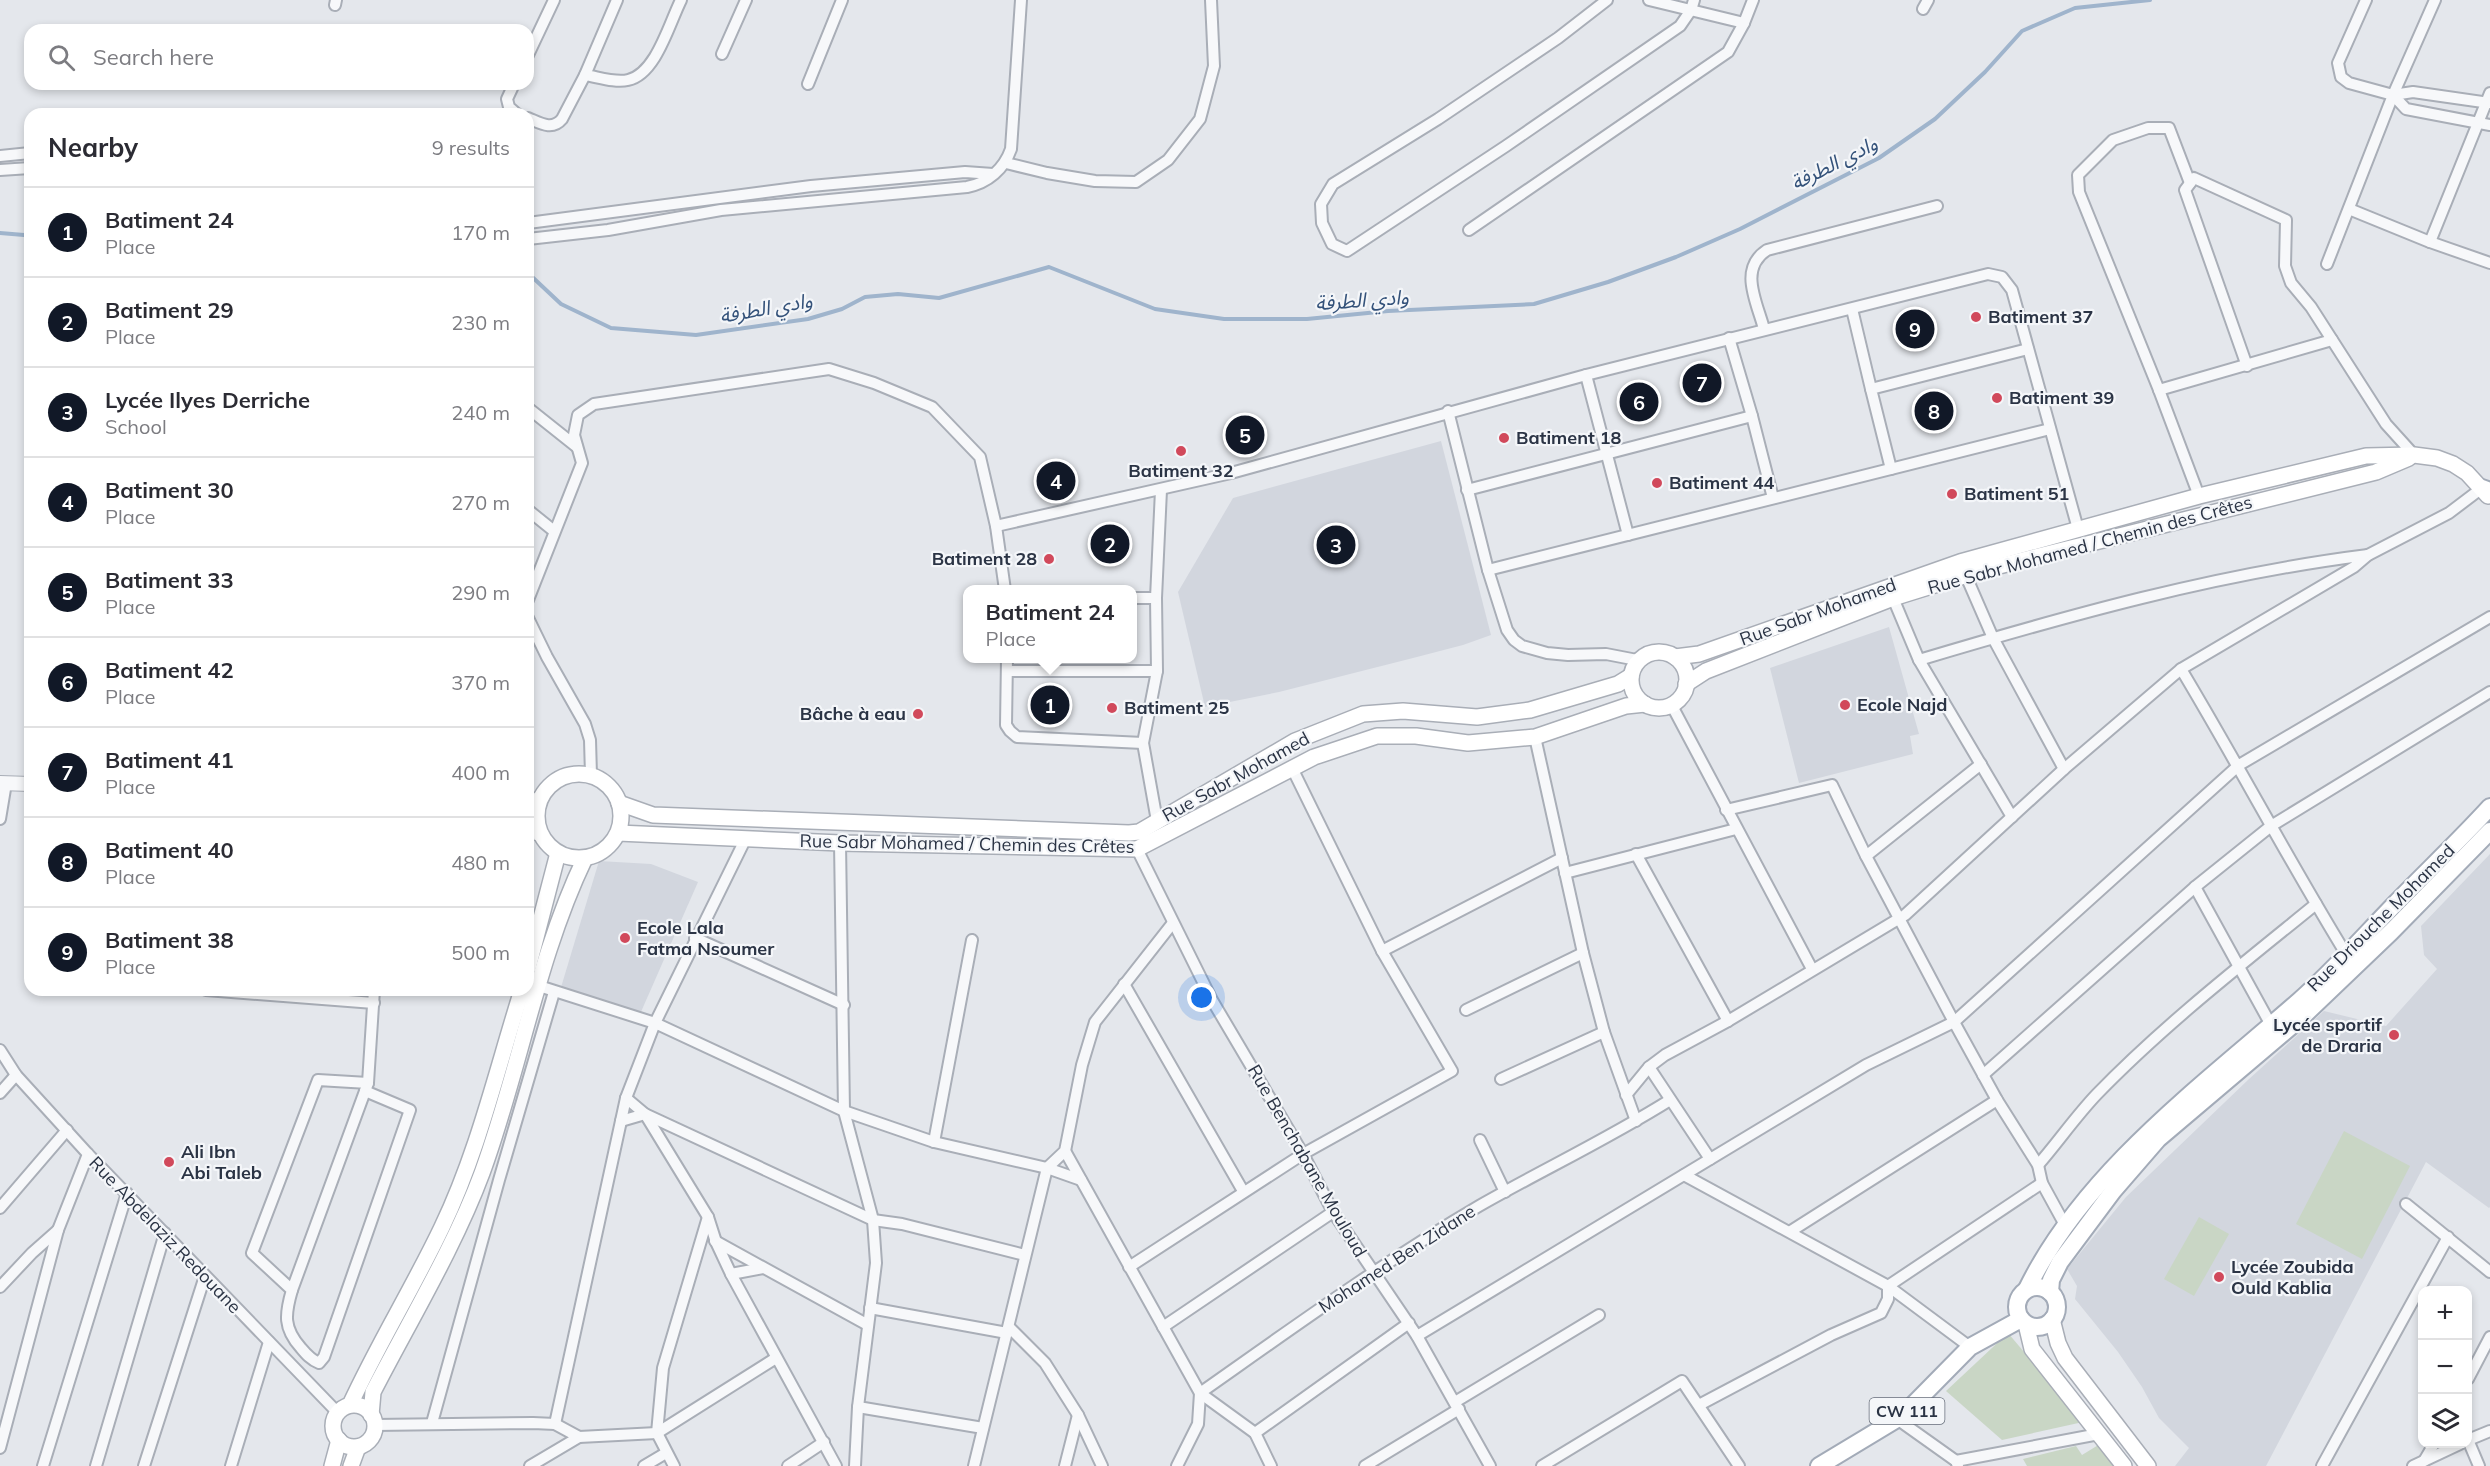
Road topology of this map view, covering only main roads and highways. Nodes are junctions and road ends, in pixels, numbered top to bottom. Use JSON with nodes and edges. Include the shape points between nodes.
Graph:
{"nodes":[{"id":1,"x":2414,"y":455,"type":"junction"},
{"id":2,"x":2488,"y":493,"type":"edge"},
{"id":3,"x":1675,"y":657,"type":"junction"},
{"id":4,"x":1631,"y":676,"type":"junction"},
{"id":5,"x":1686,"y":684,"type":"junction"},
{"id":6,"x":1645,"y":704,"type":"junction"},
{"id":7,"x":534,"y":801,"type":"edge"},
{"id":8,"x":619,"y":803,"type":"junction"},
{"id":9,"x":2490,"y":807,"type":"edge"},
{"id":10,"x":2490,"y":831,"type":"edge"},
{"id":11,"x":534,"y":833,"type":"edge"},
{"id":12,"x":618,"y":833,"type":"junction"},
{"id":13,"x":558,"y":853,"type":"junction"},
{"id":14,"x":585,"y":858,"type":"junction"},
{"id":15,"x":534,"y":945,"type":"edge"},
{"id":16,"x":520,"y":996,"type":"edge"},
{"id":17,"x":2027,"y":1289,"type":"junction"},
{"id":18,"x":2050,"y":1292,"type":"junction"},
{"id":19,"x":2021,"y":1316,"type":"junction"},
{"id":20,"x":2052,"y":1319,"type":"junction"},
{"id":21,"x":344,"y":1409,"type":"junction"},
{"id":22,"x":373,"y":1420,"type":"junction"},
{"id":23,"x":339,"y":1440,"type":"junction"},
{"id":24,"x":358,"y":1447,"type":"junction"},
{"id":25,"x":332,"y":1466,"type":"edge"},
{"id":26,"x":351,"y":1466,"type":"edge"},
{"id":27,"x":1820,"y":1466,"type":"edge"},
{"id":28,"x":2124,"y":1466,"type":"edge"},
{"id":29,"x":2148,"y":1466,"type":"edge"}],
"edges":[{"from":1,"to":2,"type":"main road","via":[[2453,464]]},
{"from":1,"to":3,"type":"main road","name":"Rue Sabr Mohamed","via":[[2366,456],[2078,529],[1960,562],[1699,654]]},
{"from":1,"to":5,"type":"main road","name":"Rue Sabr Mohamed / Chemin des Crêtes","via":[[2376,472],[1893,598],[1706,671]]},
{"from":3,"to":4,"type":"main road","via":[[1657,652],[1637,660]]},
{"from":3,"to":5,"type":"main road","via":[[1684,669]]},
{"from":4,"to":6,"type":"main road","via":[[1634,692]]},
{"from":4,"to":8,"type":"main road","name":"Rue Sabr Mohamed","via":[[1618,684],[1530,710],[1477,717],[1403,711],[1363,714],[1296,741],[1138,832],[653,815]]},
{"from":5,"to":6,"type":"main road","via":[[1671,705]]},
{"from":6,"to":12,"type":"main road","name":"Rue Sabr Mohamed / Chemin des Crêtes","via":[[1626,706],[1534,737],[1468,743],[1377,736],[1314,757],[1137,849],[840,843]]},
{"from":7,"to":8,"type":"main road","via":[[550,785],[577,774],[603,781]]},
{"from":7,"to":11,"type":"main road"},
{"from":8,"to":12,"type":"main road"},
{"from":9,"to":17,"type":"main road","name":"Rue Driouche Mohamed","via":[[2300,1000],[2173,1109],[2118,1165],[2065,1225]]},
{"from":10,"to":18,"type":"main road","name":"Rue Driouche Mohamed","via":[[2302,1017],[2158,1139],[2060,1262],[2050,1280]]},
{"from":11,"to":13,"type":"main road"},
{"from":12,"to":14,"type":"main road","via":[[601,853]]},
{"from":13,"to":14,"type":"main road"},
{"from":13,"to":15,"type":"main road"},
{"from":14,"to":22,"type":"main road","via":[[538,986],[482,1173],[373,1392]]},
{"from":16,"to":21,"type":"main road","via":[[475,1146],[442,1227]]},
{"from":17,"to":18,"type":"main road","via":[[2042,1287]]},
{"from":17,"to":19,"type":"main road","via":[[2021,1294]]},
{"from":18,"to":20,"type":"main road","via":[[2056,1306]]},
{"from":19,"to":20,"type":"main road","via":[[2041,1326]]},
{"from":19,"to":27,"type":"main road","number":"CW 111","via":[[1976,1344],[1897,1419]]},
{"from":19,"to":28,"type":"main road","via":[[2032,1349]]},
{"from":20,"to":29,"type":"main road","via":[[2065,1358]]},
{"from":21,"to":22,"type":"main road","via":[[362,1407]]},
{"from":21,"to":23,"type":"main road","via":[[333,1424]]},
{"from":22,"to":24,"type":"main road","via":[[368,1441]]},
{"from":23,"to":24,"type":"main road"},
{"from":23,"to":25,"type":"main road"},
{"from":24,"to":26,"type":"main road"}]}
